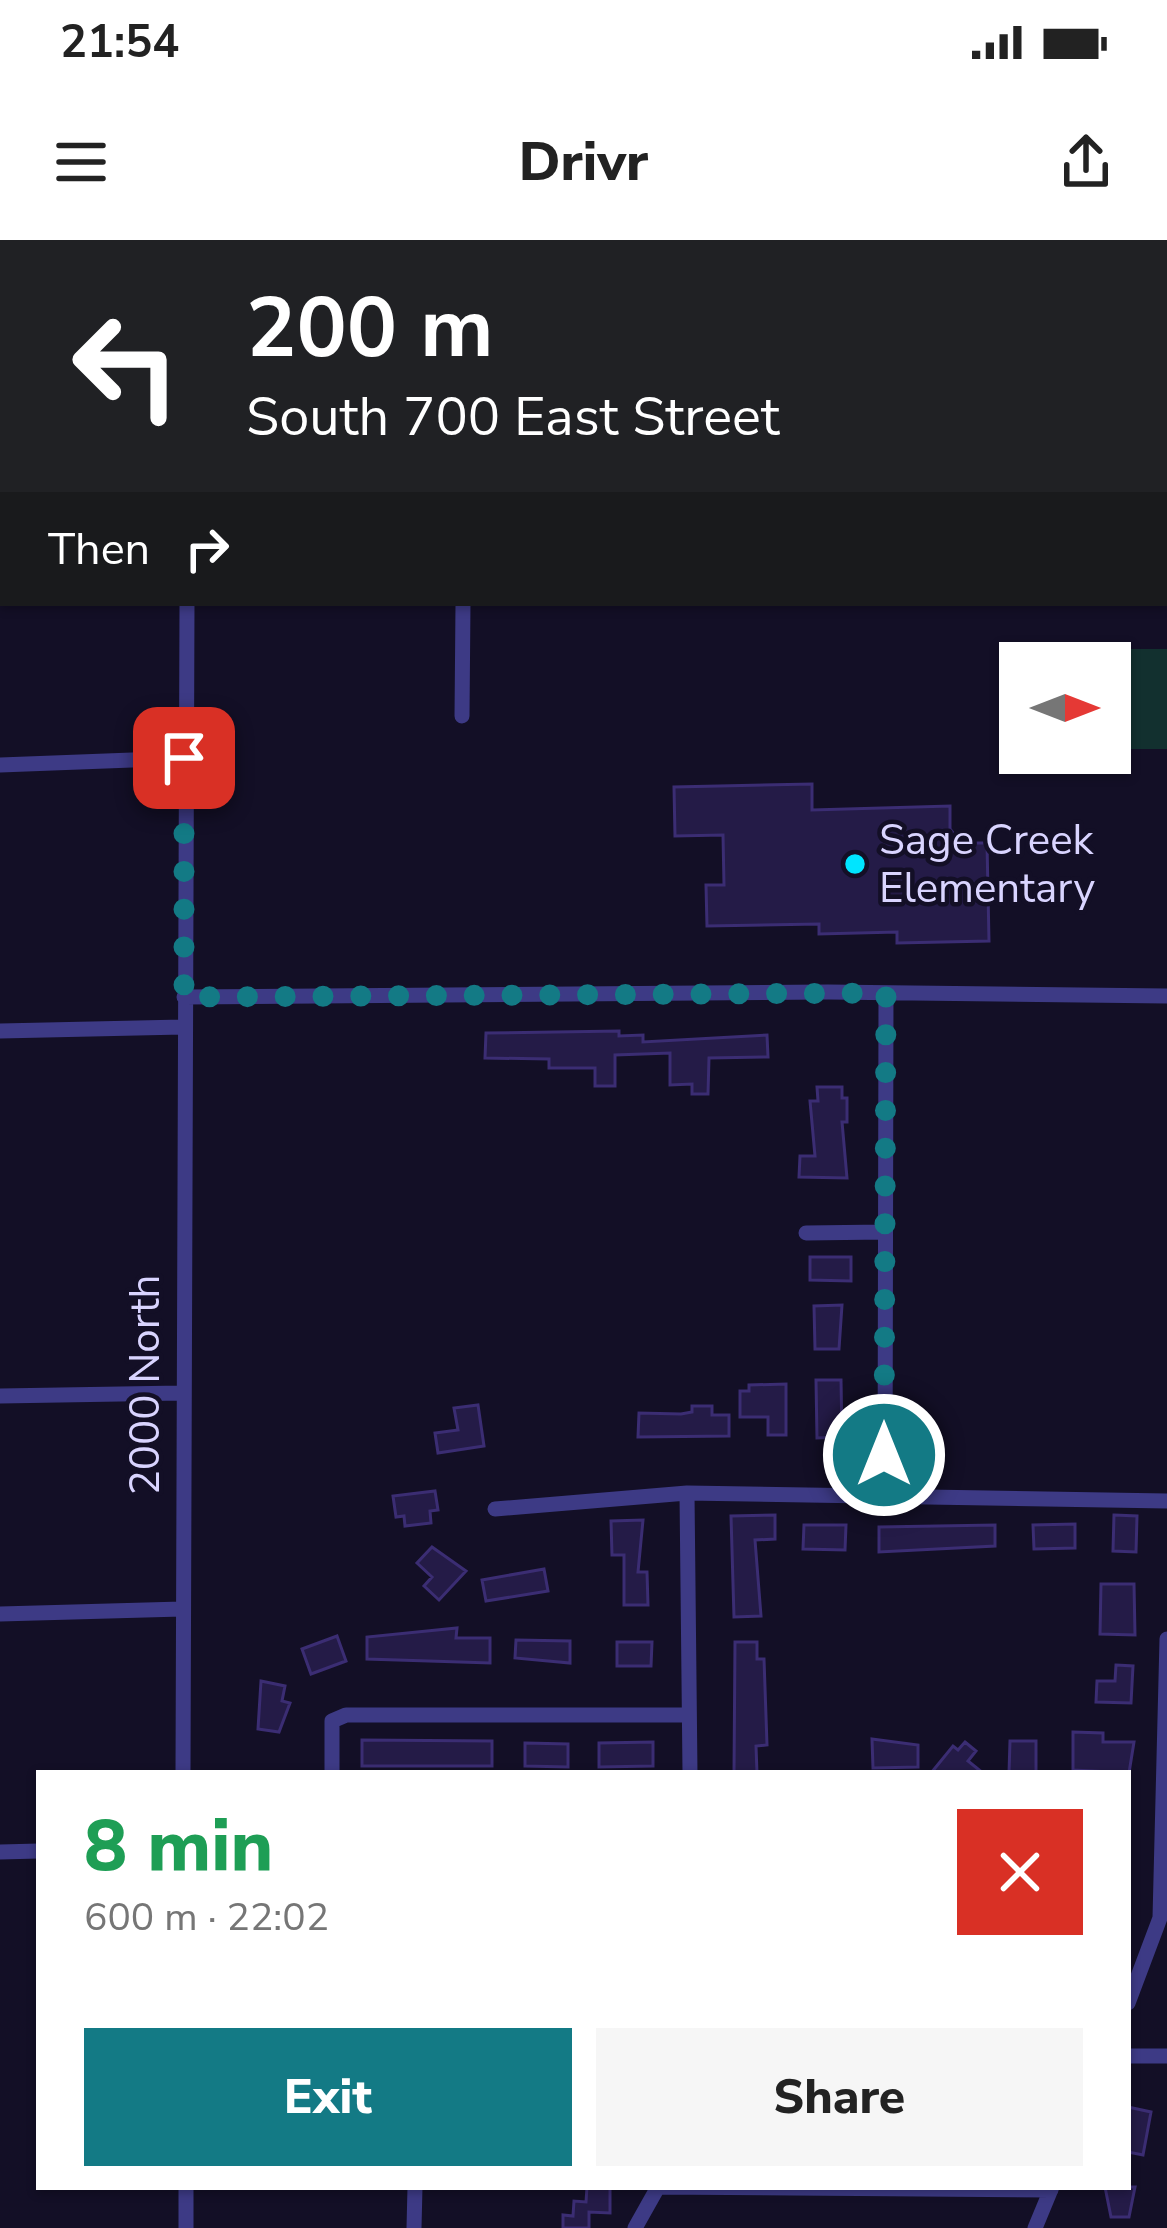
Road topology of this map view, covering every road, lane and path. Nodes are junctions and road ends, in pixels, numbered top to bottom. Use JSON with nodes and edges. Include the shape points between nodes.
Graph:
{"nodes":[{"id":1,"x":187,"y":606,"type":"edge"},
{"id":2,"x":463,"y":606,"type":"edge"},
{"id":3,"x":462,"y":716,"type":"dead end"},
{"id":4,"x":184,"y":758,"type":"junction"},
{"id":5,"x":0,"y":765,"type":"edge"},
{"id":6,"x":886,"y":993,"type":"junction"},
{"id":7,"x":1167,"y":996,"type":"edge"},
{"id":8,"x":184,"y":997,"type":"junction"},
{"id":9,"x":183,"y":1027,"type":"junction"},
{"id":10,"x":0,"y":1031,"type":"edge"},
{"id":11,"x":884,"y":1232,"type":"junction"},
{"id":12,"x":806,"y":1233,"type":"dead end"},
{"id":13,"x":181,"y":1393,"type":"junction"},
{"id":14,"x":0,"y":1396,"type":"edge"},
{"id":15,"x":687,"y":1493,"type":"junction"},
{"id":16,"x":885,"y":1499,"type":"junction"},
{"id":17,"x":1167,"y":1501,"type":"edge"},
{"id":18,"x":495,"y":1509,"type":"dead end"},
{"id":19,"x":182,"y":1609,"type":"junction"},
{"id":20,"x":0,"y":1614,"type":"edge"},
{"id":21,"x":1167,"y":1639,"type":"edge"},
{"id":22,"x":689,"y":1714,"type":"junction"},
{"id":23,"x":183,"y":1770,"type":"edge"},
{"id":24,"x":332,"y":1770,"type":"edge"},
{"id":25,"x":690,"y":1770,"type":"edge"},
{"id":26,"x":36,"y":1851,"type":"edge"},
{"id":27,"x":0,"y":1852,"type":"edge"},
{"id":28,"x":1131,"y":1993,"type":"edge"},
{"id":29,"x":1131,"y":2056,"type":"edge"},
{"id":30,"x":1167,"y":2056,"type":"edge"},
{"id":31,"x":186,"y":2190,"type":"edge"},
{"id":32,"x":415,"y":2190,"type":"edge"},
{"id":33,"x":656,"y":2190,"type":"edge"},
{"id":34,"x":1052,"y":2190,"type":"edge"},
{"id":35,"x":186,"y":2228,"type":"edge"},
{"id":36,"x":414,"y":2228,"type":"edge"},
{"id":37,"x":634,"y":2228,"type":"edge"},
{"id":38,"x":1035,"y":2228,"type":"edge"}],
"edges":[{"from":1,"to":4,"type":"street","name":"2000 North"},
{"from":2,"to":3,"type":"street"},
{"from":4,"to":5,"type":"street"},
{"from":4,"to":8,"type":"street","name":"2000 North"},
{"from":6,"to":7,"type":"street"},
{"from":6,"to":8,"type":"street"},
{"from":6,"to":11,"type":"street"},
{"from":8,"to":9,"type":"street","name":"2000 North"},
{"from":9,"to":10,"type":"street"},
{"from":9,"to":13,"type":"street","name":"2000 North"},
{"from":11,"to":12,"type":"street"},
{"from":11,"to":16,"type":"street"},
{"from":13,"to":14,"type":"street"},
{"from":13,"to":19,"type":"street","name":"2000 North"},
{"from":15,"to":16,"type":"street"},
{"from":15,"to":18,"type":"street"},
{"from":15,"to":22,"type":"street"},
{"from":16,"to":17,"type":"street"},
{"from":19,"to":20,"type":"street"},
{"from":19,"to":23,"type":"street","name":"2000 North"},
{"from":21,"to":28,"type":"street","via":[[1160,1918]]},
{"from":22,"to":24,"type":"street","via":[[346,1715],[332,1721]]},
{"from":22,"to":25,"type":"street"},
{"from":26,"to":27,"type":"street"},
{"from":29,"to":30,"type":"street"},
{"from":31,"to":35,"type":"street"},
{"from":32,"to":36,"type":"street"},
{"from":33,"to":37,"type":"street"},
{"from":34,"to":38,"type":"street"}]}
